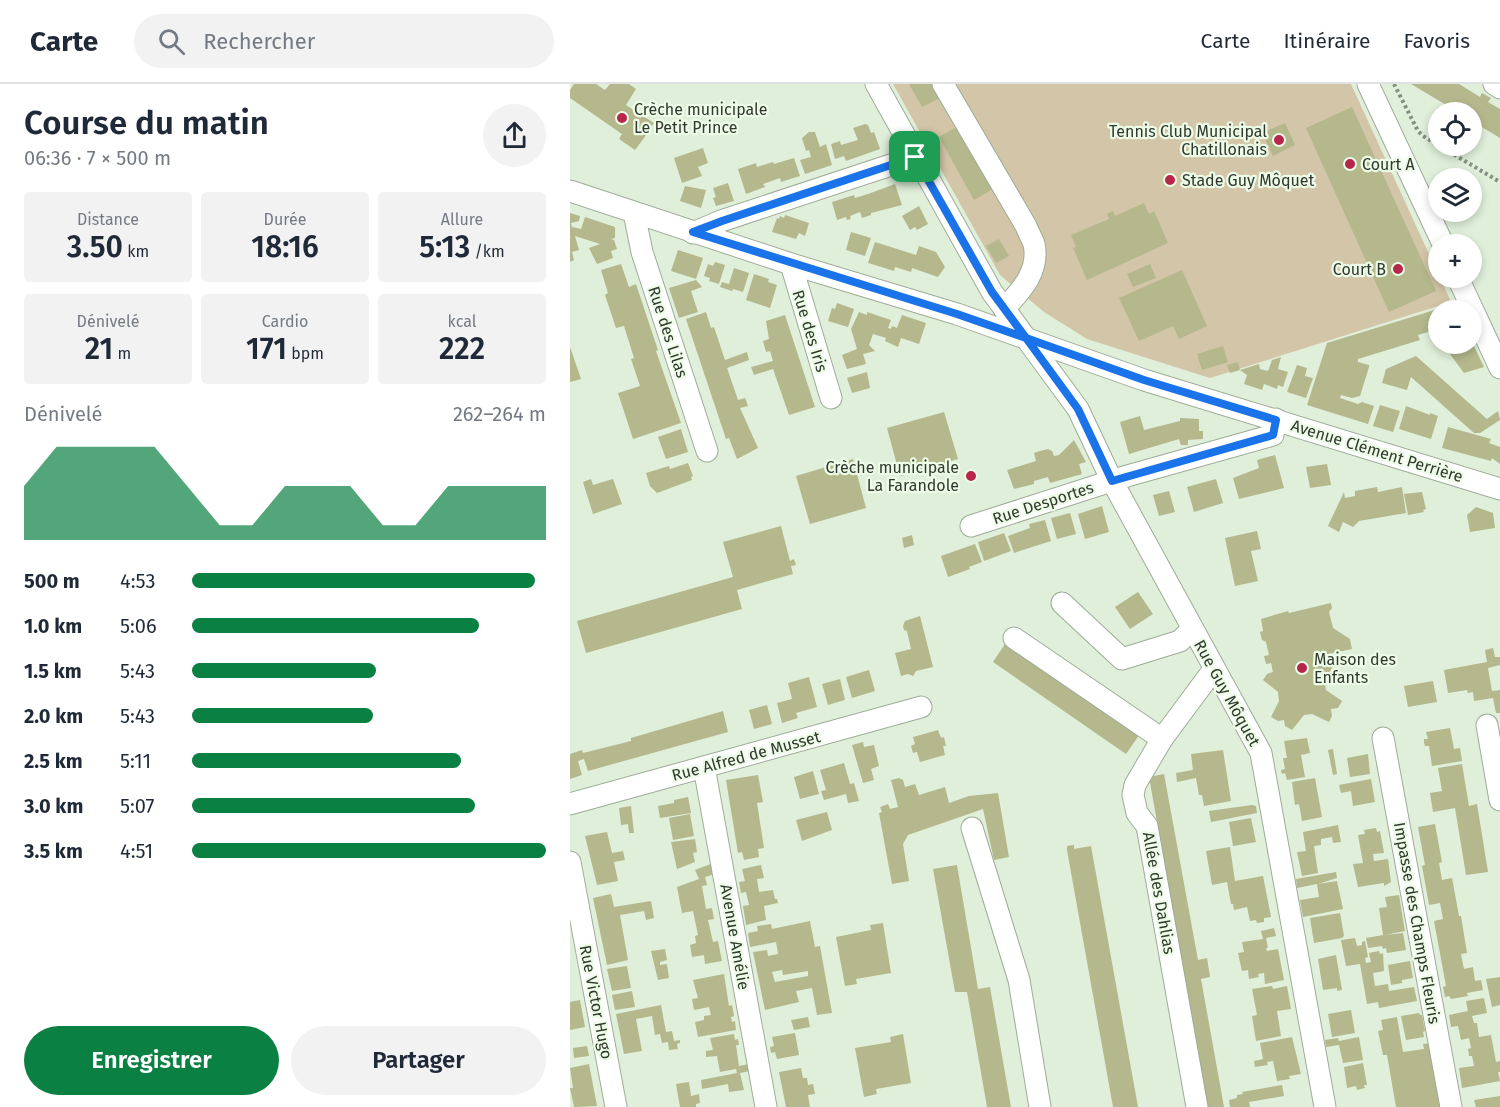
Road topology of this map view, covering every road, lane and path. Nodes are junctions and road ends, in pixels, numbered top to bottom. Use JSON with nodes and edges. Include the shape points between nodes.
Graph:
{"nodes":[{"id":1,"x":876,"y":84,"type":"edge"},
{"id":2,"x":943,"y":84,"type":"edge"},
{"id":3,"x":1368,"y":84,"type":"edge"},
{"id":4,"x":1394,"y":84,"type":"edge"},
{"id":5,"x":1494,"y":84,"type":"edge"},
{"id":6,"x":1500,"y":88,"type":"edge"},
{"id":7,"x":915,"y":157,"type":"junction"},
{"id":8,"x":1500,"y":182,"type":"edge"},
{"id":9,"x":570,"y":191,"type":"edge"},
{"id":10,"x":634,"y":213,"type":"junction"},
{"id":11,"x":693,"y":232,"type":"junction"},
{"id":12,"x":1438,"y":234,"type":"edge"},
{"id":13,"x":791,"y":264,"type":"junction"},
{"id":14,"x":1463,"y":288,"type":"edge"},
{"id":15,"x":1004,"y":309,"type":"junction"},
{"id":16,"x":1026,"y":338,"type":"junction"},
{"id":17,"x":1500,"y":368,"type":"edge"},
{"id":18,"x":831,"y":398,"type":"dead end"},
{"id":19,"x":1276,"y":420,"type":"junction"},
{"id":20,"x":707,"y":451,"type":"dead end"},
{"id":21,"x":1112,"y":481,"type":"junction"},
{"id":22,"x":1500,"y":489,"type":"edge"},
{"id":23,"x":971,"y":526,"type":"dead end"},
{"id":24,"x":1062,"y":603,"type":"dead end"},
{"id":25,"x":1192,"y":629,"type":"junction"},
{"id":26,"x":1014,"y":638,"type":"dead end"},
{"id":27,"x":1214,"y":669,"type":"junction"},
{"id":28,"x":921,"y":707,"type":"dead end"},
{"id":29,"x":1487,"y":725,"type":"dead end"},
{"id":30,"x":1383,"y":738,"type":"dead end"},
{"id":31,"x":1162,"y":739,"type":"junction"},
{"id":32,"x":704,"y":767,"type":"junction"},
{"id":33,"x":1500,"y":800,"type":"edge"},
{"id":34,"x":570,"y":804,"type":"edge"},
{"id":35,"x":972,"y":828,"type":"dead end"},
{"id":36,"x":570,"y":862,"type":"edge"},
{"id":37,"x":616,"y":1107,"type":"edge"},
{"id":38,"x":766,"y":1107,"type":"edge"},
{"id":39,"x":1040,"y":1107,"type":"edge"},
{"id":40,"x":1197,"y":1107,"type":"edge"},
{"id":41,"x":1326,"y":1107,"type":"edge"},
{"id":42,"x":1451,"y":1107,"type":"edge"}],
"edges":[{"from":1,"to":7,"type":"street","name":"Rue Guy Môquet"},
{"from":2,"to":15,"type":"street","via":[[1034,244],[1034,264],[1027,281]]},
{"from":3,"to":12,"type":"street"},
{"from":4,"to":8,"type":"path","via":[[1423,136]]},
{"from":5,"to":6,"type":"street"},
{"from":7,"to":11,"type":"street"},
{"from":7,"to":15,"type":"street","name":"Rue Guy Môquet"},
{"from":9,"to":10,"type":"street","name":"Avenue Clément Perrière"},
{"from":10,"to":11,"type":"street","name":"Avenue Clément Perrière"},
{"from":10,"to":20,"type":"street","name":"Rue des Lilas","via":[[642,252]]},
{"from":11,"to":13,"type":"street","name":"Avenue Clément Perrière"},
{"from":13,"to":16,"type":"street","name":"Avenue Clément Perrière"},
{"from":13,"to":18,"type":"street","name":"Rue des Iris"},
{"from":14,"to":17,"type":"street"},
{"from":15,"to":16,"type":"street","name":"Rue Guy Môquet"},
{"from":16,"to":19,"type":"street","name":"Avenue Clément Perrière","via":[[1144,380]]},
{"from":16,"to":21,"type":"street","name":"Rue Guy Môquet","via":[[1078,409]]},
{"from":19,"to":21,"type":"street","name":"Rue Desportes","via":[[1273,435]]},
{"from":19,"to":22,"type":"street","name":"Avenue Clément Perrière"},
{"from":21,"to":23,"type":"street","name":"Rue Desportes"},
{"from":21,"to":25,"type":"street","name":"Rue Guy Môquet"},
{"from":24,"to":25,"type":"street","via":[[1122,659],[1180,641]]},
{"from":25,"to":27,"type":"street","name":"Rue Guy Môquet"},
{"from":26,"to":31,"type":"street"},
{"from":27,"to":31,"type":"street","name":"Allée des Dahlias"},
{"from":27,"to":41,"type":"street","name":"Rue Guy Môquet","via":[[1261,753]]},
{"from":28,"to":32,"type":"street","name":"Rue Alfred de Musset"},
{"from":29,"to":33,"type":"street"},
{"from":30,"to":42,"type":"street","name":"Impasse des Champs Fleuris"},
{"from":31,"to":40,"type":"street","name":"Allée des Dahlias","via":[[1133,795],[1137,813],[1147,826]]},
{"from":32,"to":34,"type":"street","name":"Rue Alfred de Musset"},
{"from":32,"to":38,"type":"street","name":"Avenue Amélie"},
{"from":35,"to":39,"type":"street","via":[[1019,980]]},
{"from":36,"to":37,"type":"street","name":"Rue Victor Hugo"}]}
